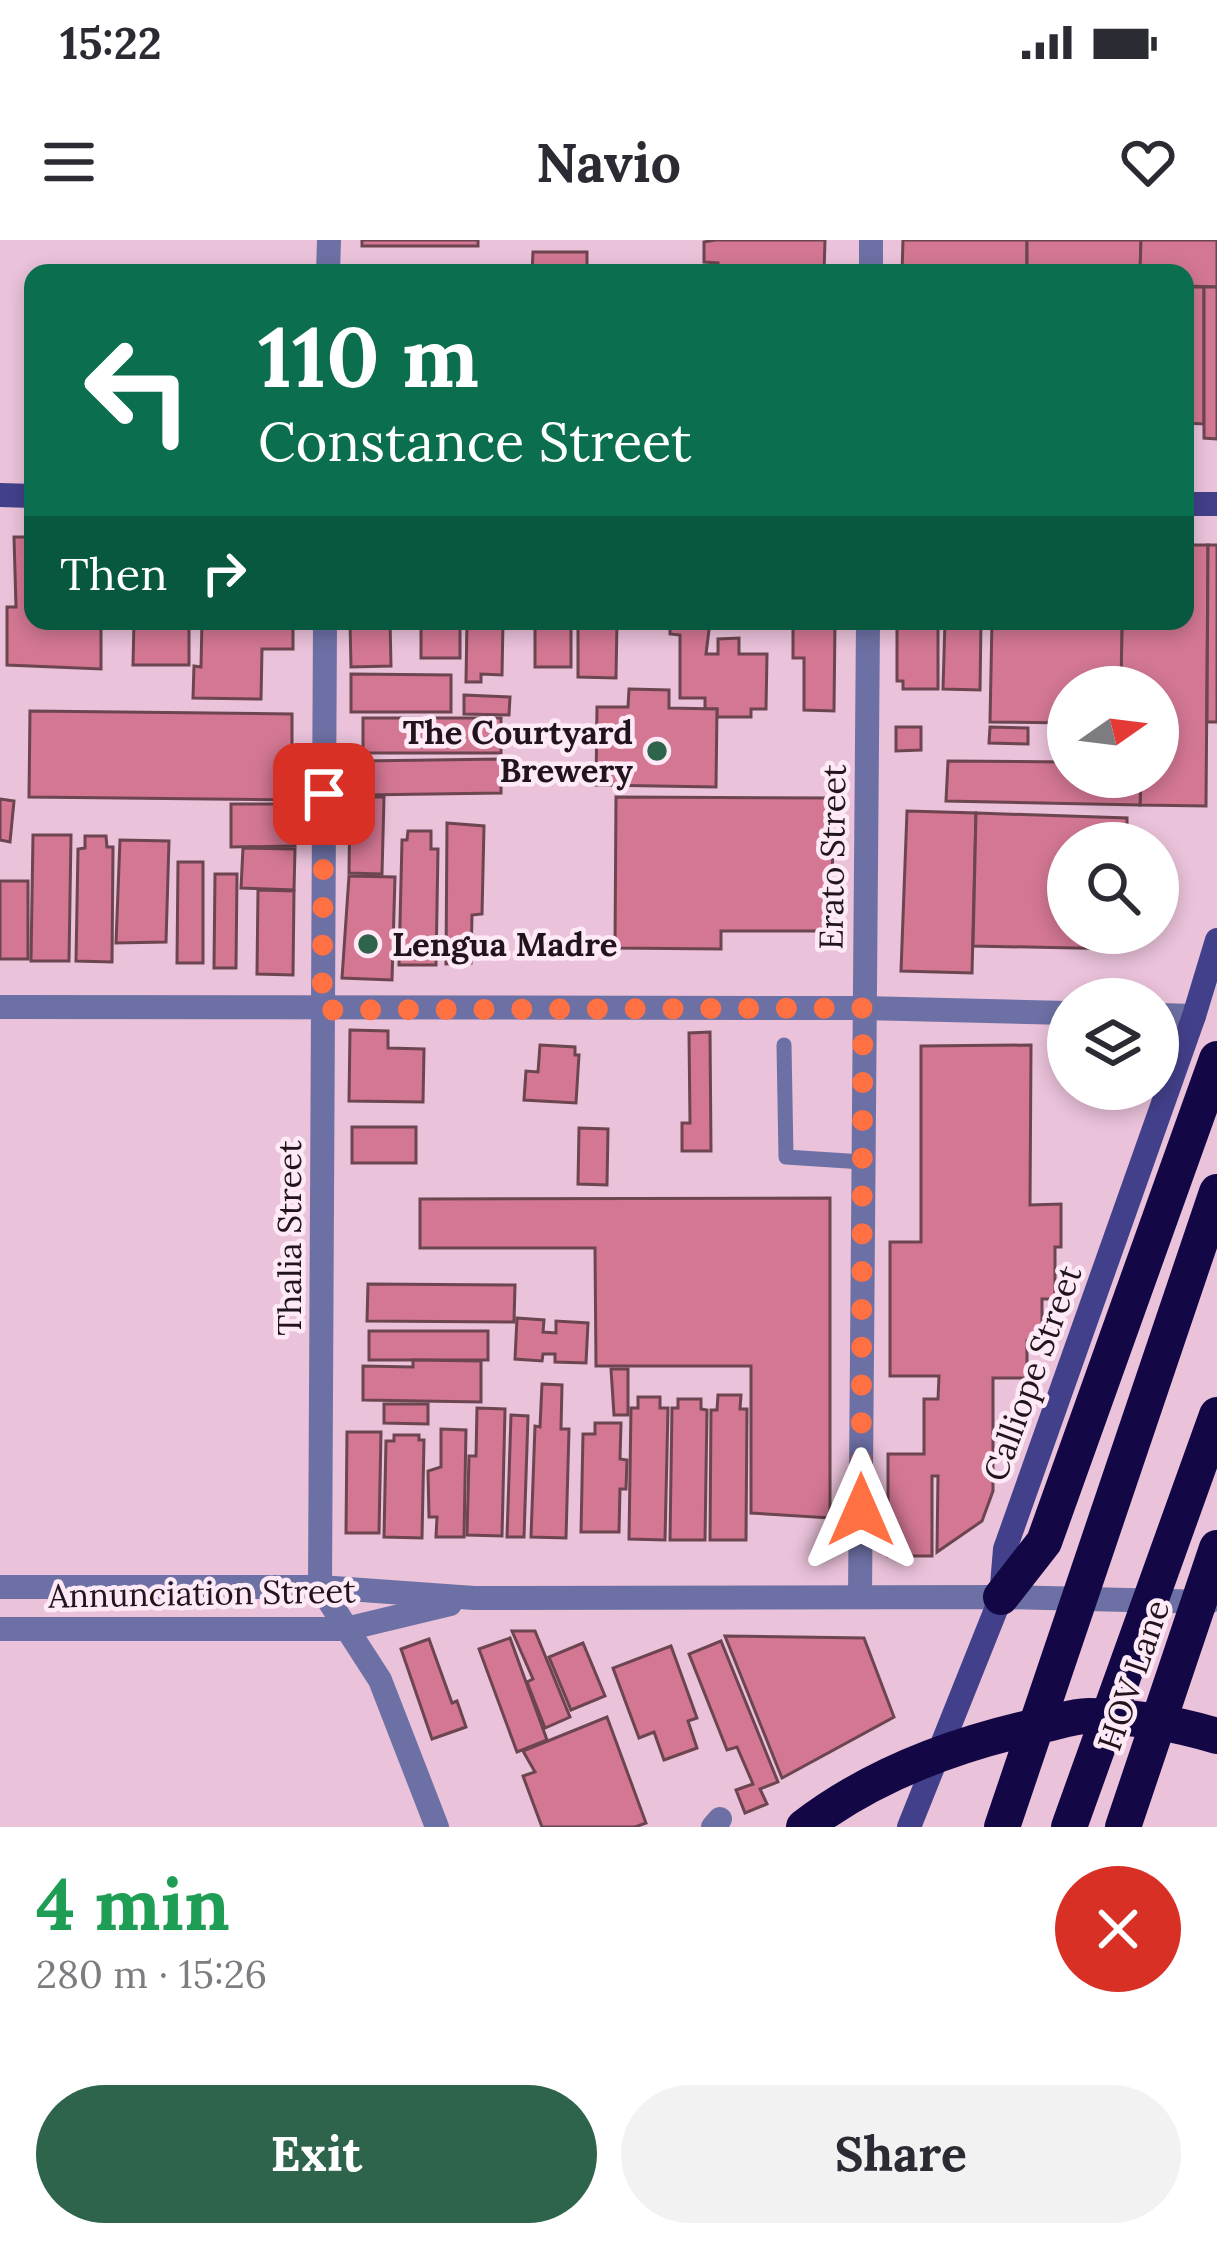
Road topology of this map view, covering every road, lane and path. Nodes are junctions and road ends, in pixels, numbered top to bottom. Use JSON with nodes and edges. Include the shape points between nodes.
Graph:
{"nodes":[{"id":1,"x":325,"y":630,"type":"edge"},
{"id":2,"x":868,"y":630,"type":"edge"},
{"id":3,"x":1217,"y":940,"type":"edge"},
{"id":4,"x":0,"y":1007,"type":"edge"},
{"id":5,"x":863,"y":1008,"type":"junction"},
{"id":6,"x":322,"y":1010,"type":"junction"},
{"id":7,"x":1047,"y":1012,"type":"edge"},
{"id":8,"x":1179,"y":1016,"type":"edge"},
{"id":9,"x":1194,"y":1016,"type":"junction"},
{"id":10,"x":784,"y":1046,"type":"dead end"},
{"id":11,"x":1217,"y":1059,"type":"edge"},
{"id":12,"x":863,"y":1162,"type":"junction"},
{"id":13,"x":1217,"y":1192,"type":"edge"},
{"id":14,"x":1217,"y":1415,"type":"edge"},
{"id":15,"x":1217,"y":1549,"type":"edge"},
{"id":16,"x":0,"y":1587,"type":"edge"},
{"id":17,"x":320,"y":1588,"type":"junction"},
{"id":18,"x":860,"y":1597,"type":"junction"},
{"id":19,"x":1001,"y":1597,"type":"junction"},
{"id":20,"x":474,"y":1598,"type":"junction"},
{"id":21,"x":1217,"y":1602,"type":"edge"},
{"id":22,"x":0,"y":1629,"type":"edge"},
{"id":23,"x":346,"y":1629,"type":"junction"},
{"id":24,"x":1217,"y":1736,"type":"edge"},
{"id":25,"x":437,"y":1827,"type":"edge"},
{"id":26,"x":804,"y":1827,"type":"edge"},
{"id":27,"x":909,"y":1827,"type":"edge"},
{"id":28,"x":1002,"y":1827,"type":"edge"},
{"id":29,"x":1069,"y":1827,"type":"edge"},
{"id":30,"x":1123,"y":1827,"type":"edge"}],
"edges":[{"from":1,"to":6,"type":"street","name":"Thalia Street"},
{"from":2,"to":5,"type":"street","name":"Erato Street"},
{"from":3,"to":9,"type":"street","name":"Calliope Street"},
{"from":4,"to":6,"type":"street"},
{"from":5,"to":6,"type":"street"},
{"from":5,"to":7,"type":"street"},
{"from":5,"to":12,"type":"street","name":"Erato Street"},
{"from":6,"to":17,"type":"street","name":"Thalia Street"},
{"from":8,"to":9,"type":"street"},
{"from":9,"to":19,"type":"street","name":"Calliope Street","via":[[1005,1549]]},
{"from":10,"to":12,"type":"lane","via":[[786,1157]]},
{"from":11,"to":19,"type":"highway","via":[[1044,1543]]},
{"from":12,"to":18,"type":"street","name":"Erato Street"},
{"from":13,"to":28,"type":"highway","bridge":true},
{"from":14,"to":29,"type":"highway","bridge":true},
{"from":15,"to":30,"type":"highway","name":"HOV Lane","bridge":true},
{"from":16,"to":17,"type":"street","name":"Annunciation Street"},
{"from":17,"to":20,"type":"street","name":"Annunciation Street"},
{"from":17,"to":23,"type":"street"},
{"from":18,"to":19,"type":"street","name":"Annunciation Street"},
{"from":18,"to":20,"type":"street","name":"Annunciation Street"},
{"from":19,"to":21,"type":"street","name":"Annunciation Street"},
{"from":19,"to":27,"type":"street","name":"Calliope Street"},
{"from":20,"to":23,"type":"street","name":"Annunciation Street"},
{"from":22,"to":23,"type":"street","name":"Annunciation Street"},
{"from":23,"to":25,"type":"street","via":[[380,1680]]},
{"from":24,"to":26,"type":"highway","bridge":true,"via":[[1085,1715],[1001,1733],[845,1796]]}]}
